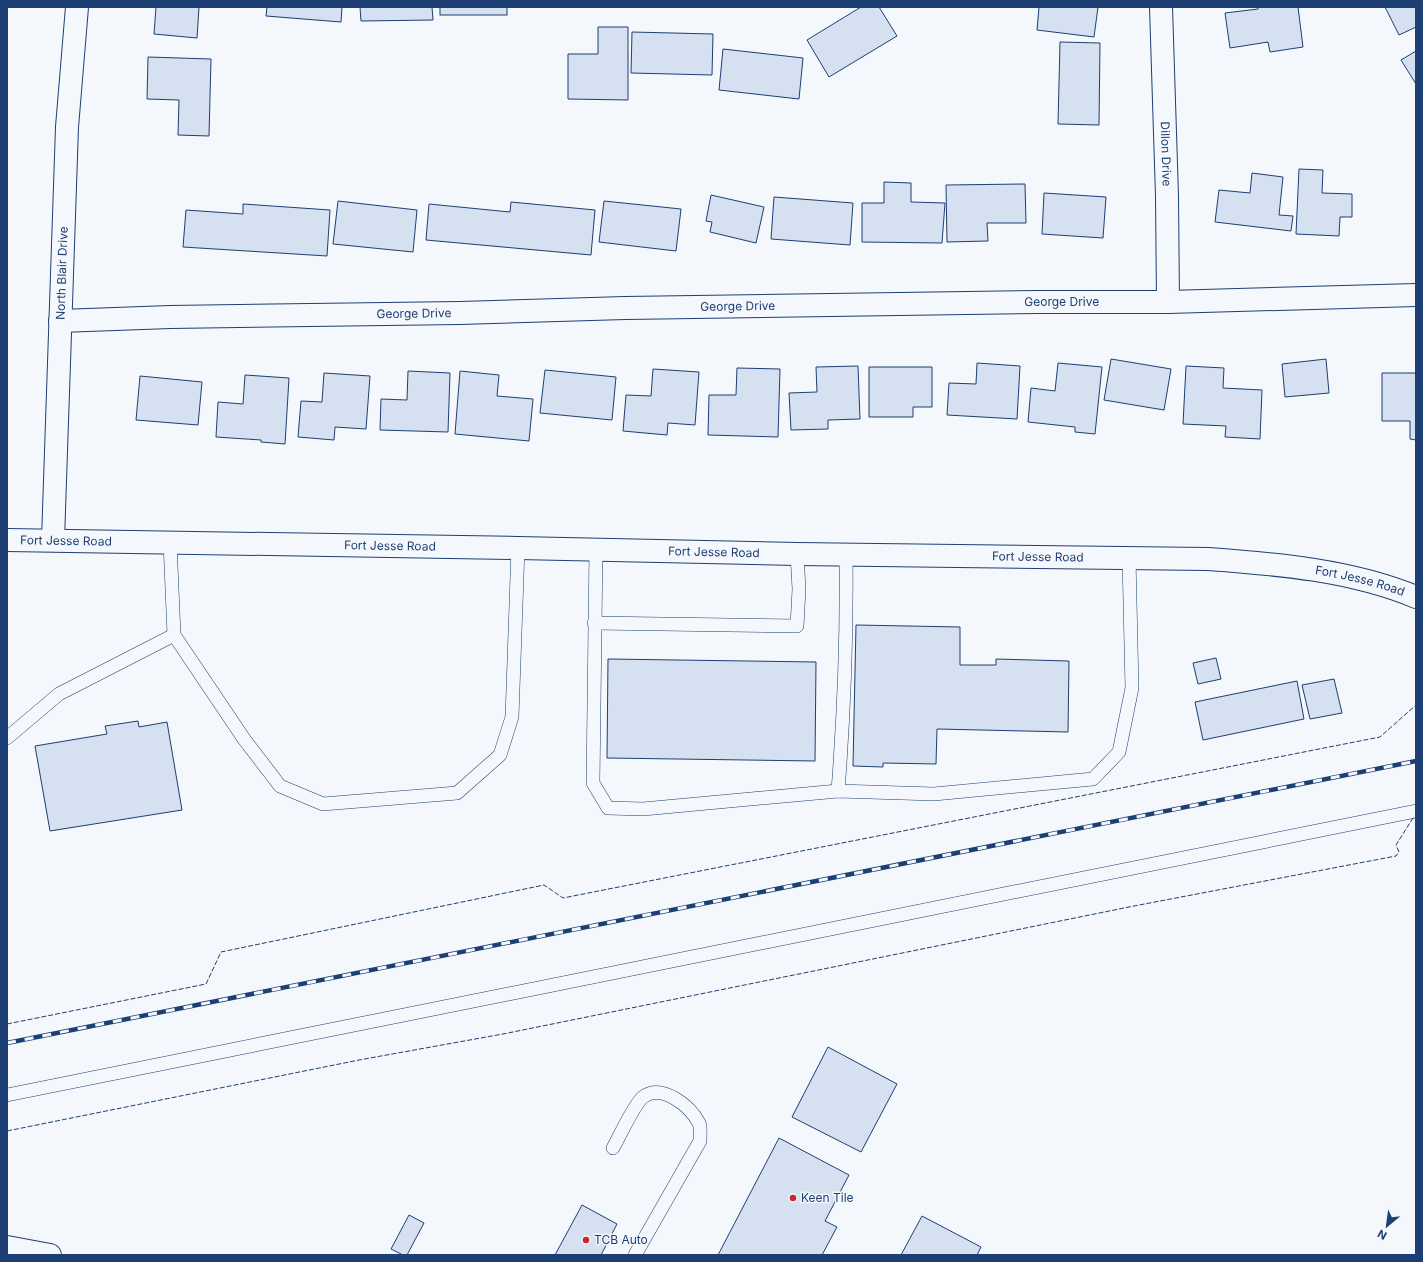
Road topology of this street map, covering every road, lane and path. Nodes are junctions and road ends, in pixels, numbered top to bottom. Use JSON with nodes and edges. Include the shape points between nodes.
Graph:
{"nodes":[{"id":1,"x":77,"y":7,"type":"edge"},
{"id":2,"x":1161,"y":7,"type":"edge"},
{"id":3,"x":1416,"y":295,"type":"edge"},
{"id":4,"x":1168,"y":302,"type":"junction"},
{"id":5,"x":60,"y":321,"type":"junction"},
{"id":6,"x":7,"y":540,"type":"edge"},
{"id":7,"x":53,"y":540,"type":"junction"},
{"id":8,"x":170,"y":542,"type":"junction"},
{"id":9,"x":518,"y":548,"type":"junction"},
{"id":10,"x":596,"y":549,"type":"junction"},
{"id":11,"x":796,"y":554,"type":"junction"},
{"id":12,"x":846,"y":555,"type":"junction"},
{"id":13,"x":1129,"y":558,"type":"junction"},
{"id":14,"x":1416,"y":597,"type":"edge"},
{"id":15,"x":594,"y":623,"type":"junction"},
{"id":16,"x":174,"y":635,"type":"junction"},
{"id":17,"x":7,"y":738,"type":"edge"},
{"id":18,"x":838,"y":791,"type":"junction"},
{"id":19,"x":1416,"y":811,"type":"edge"},
{"id":20,"x":7,"y":1094,"type":"edge"},
{"id":21,"x":613,"y":1148,"type":"dead end"},
{"id":22,"x":7,"y":1247,"type":"edge"},
{"id":23,"x":50,"y":1255,"type":"edge"},
{"id":24,"x":635,"y":1255,"type":"edge"}],
"edges":[{"from":1,"to":5,"type":"street","name":"North Blair Drive","via":[[67,127]]},
{"from":2,"to":4,"type":"street","name":"Dillon Drive"},
{"from":3,"to":4,"type":"street","name":"George Drive"},
{"from":4,"to":5,"type":"street","name":"George Drive","via":[[625,308]]},
{"from":5,"to":7,"type":"street","name":"North Blair Drive"},
{"from":6,"to":7,"type":"street","name":"Fort Jesse Road"},
{"from":7,"to":8,"type":"street","name":"Fort Jesse Road"},
{"from":8,"to":9,"type":"street","name":"Fort Jesse Road"},
{"from":8,"to":16,"type":"lane"},
{"from":9,"to":10,"type":"street","name":"Fort Jesse Road"},
{"from":9,"to":16,"type":"lane","via":[[512,717],[500,755],[457,793],[323,804],[280,786],[244,739]]},
{"from":10,"to":11,"type":"street","name":"Fort Jesse Road"},
{"from":10,"to":15,"type":"lane"},
{"from":11,"to":12,"type":"street","name":"Fort Jesse Road"},
{"from":11,"to":15,"type":"lane","via":[[799,589],[797,626]]},
{"from":12,"to":13,"type":"street","name":"Fort Jesse Road"},
{"from":12,"to":18,"type":"lane"},
{"from":13,"to":14,"type":"street","name":"Fort Jesse Road","via":[[1262,563],[1374,582]]},
{"from":13,"to":18,"type":"lane","via":[[1132,688],[1119,752],[1093,779],[934,794]]},
{"from":15,"to":18,"type":"lane","via":[[593,783],[608,808],[643,809]]},
{"from":16,"to":17,"type":"lane","via":[[59,694]]},
{"from":19,"to":20,"type":"lane"},
{"from":21,"to":24,"type":"lane","via":[[641,1098],[650,1092],[665,1093],[678,1100],[690,1110],[700,1124],[700,1141]]},
{"from":22,"to":23,"type":"street"}]}
